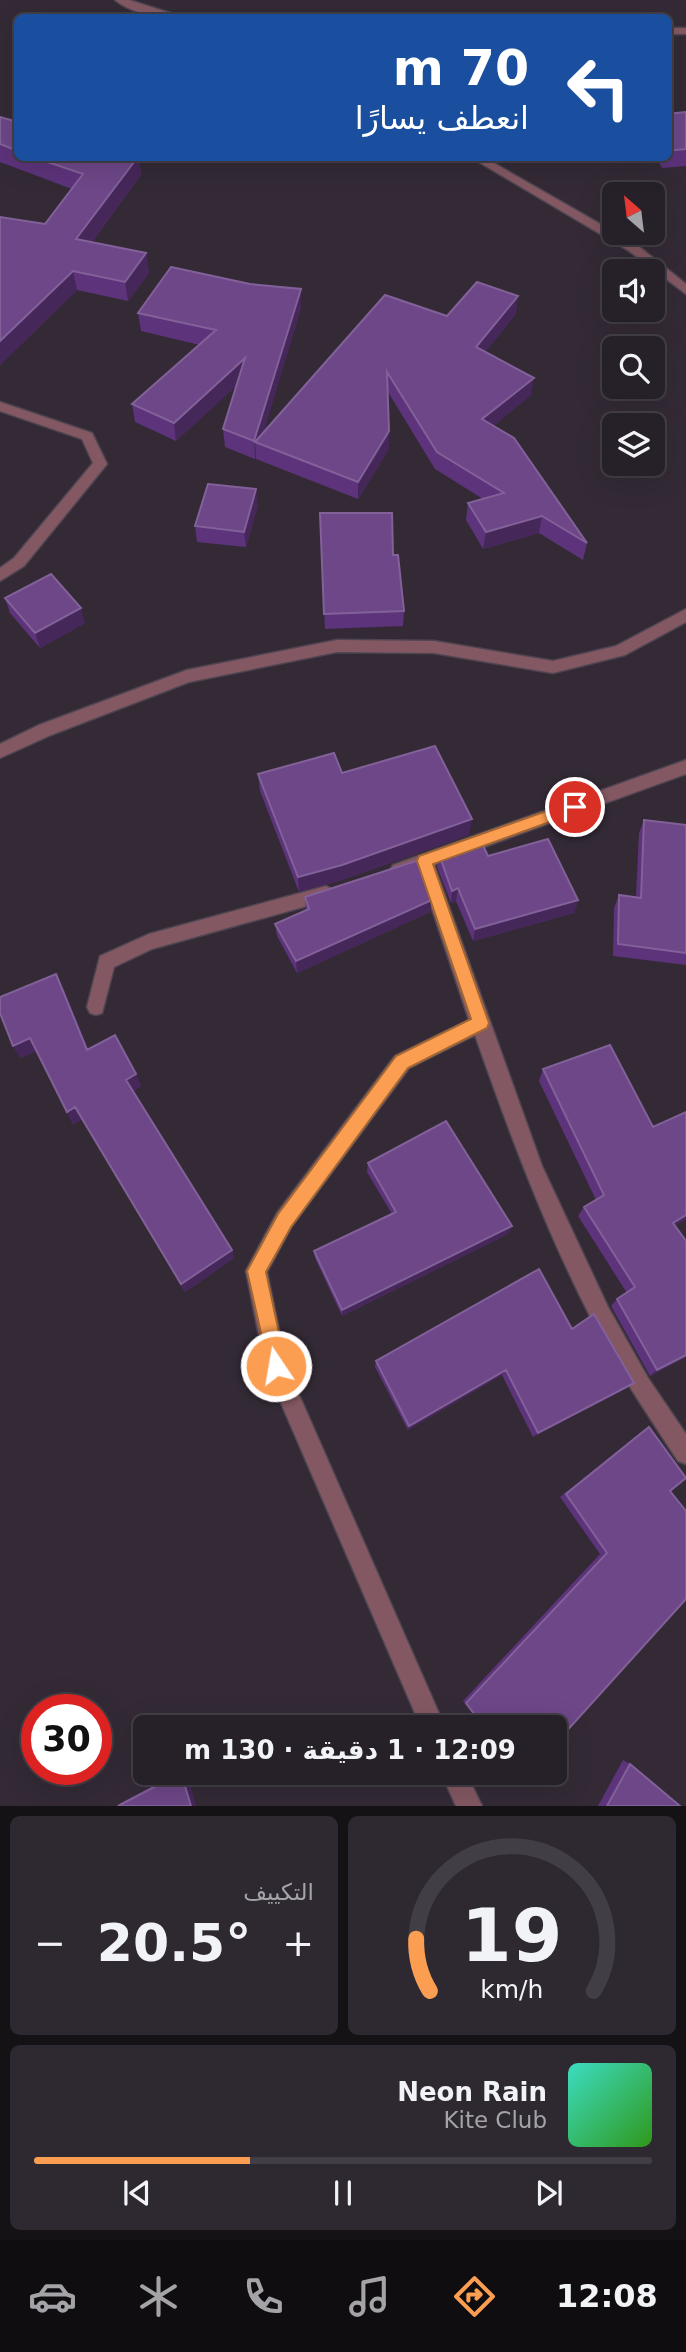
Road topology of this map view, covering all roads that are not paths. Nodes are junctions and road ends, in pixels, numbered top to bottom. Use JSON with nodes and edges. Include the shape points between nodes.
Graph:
{"nodes":[{"id":1,"x":120,"y":0,"type":"edge"},
{"id":2,"x":162,"y":14,"type":"edge"},
{"id":3,"x":483,"y":161,"type":"edge"},
{"id":4,"x":686,"y":290,"type":"edge"},
{"id":5,"x":0,"y":406,"type":"edge"},
{"id":6,"x":0,"y":576,"type":"edge"},
{"id":7,"x":686,"y":615,"type":"edge"},
{"id":8,"x":0,"y":751,"type":"edge"},
{"id":9,"x":686,"y":767,"type":"edge"},
{"id":10,"x":424,"y":861,"type":"junction"},
{"id":11,"x":378,"y":877,"type":"edge"},
{"id":12,"x":343,"y":890,"type":"edge"},
{"id":13,"x":96,"y":1007,"type":"dead end"},
{"id":14,"x":481,"y":1023,"type":"junction"},
{"id":15,"x":686,"y":1453,"type":"edge"},
{"id":16,"x":428,"y":1715,"type":"edge"},
{"id":17,"x":458,"y":1785,"type":"edge"},
{"id":18,"x":468,"y":1806,"type":"edge"}],
"edges":[{"from":1,"to":2,"type":"street"},
{"from":3,"to":4,"type":"street","via":[[634,248]]},
{"from":5,"to":6,"type":"street","via":[[87,436],[100,464],[19,562]]},
{"from":7,"to":8,"type":"street","via":[[620,651],[553,667],[434,647],[337,646],[187,676]]},
{"from":9,"to":10,"type":"street"},
{"from":10,"to":11,"type":"street"},
{"from":10,"to":14,"type":"street"},
{"from":12,"to":13,"type":"street","via":[[149,943],[106,962]]},
{"from":14,"to":15,"type":"street","via":[[525,1153],[582,1279],[658,1415]]},
{"from":14,"to":16,"type":"street","via":[[402,1062],[284,1220],[256,1271],[276,1366]]},
{"from":17,"to":18,"type":"street"}]}
